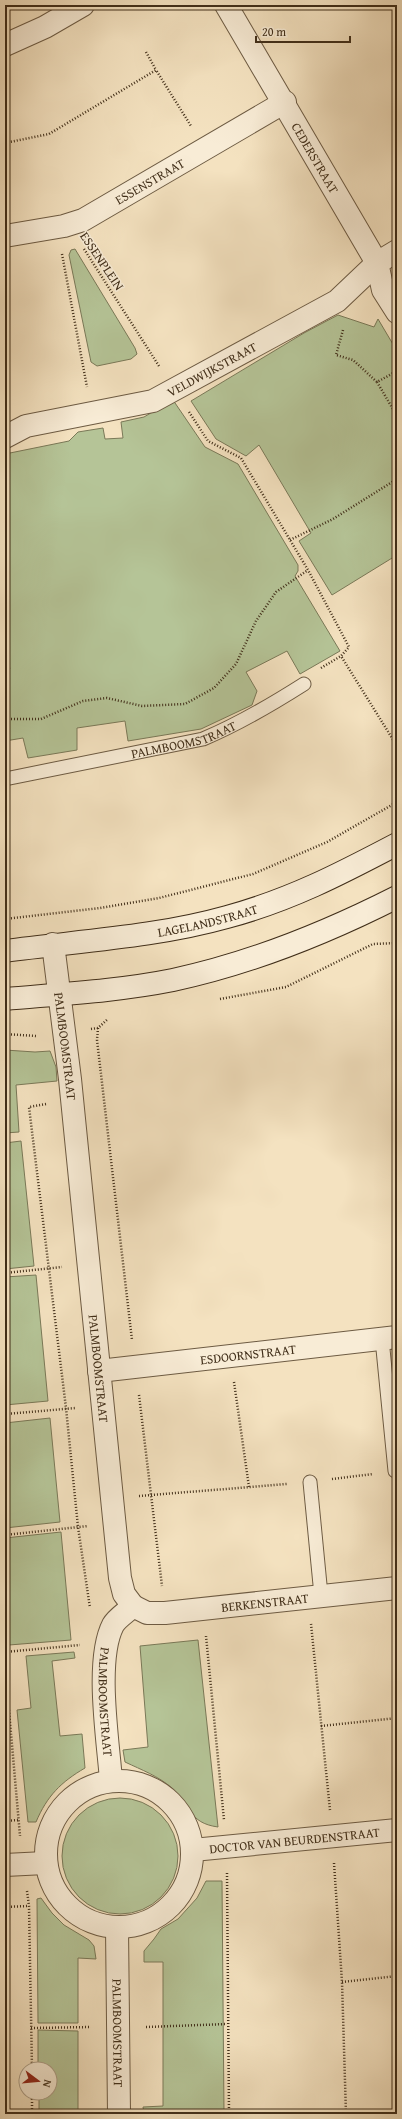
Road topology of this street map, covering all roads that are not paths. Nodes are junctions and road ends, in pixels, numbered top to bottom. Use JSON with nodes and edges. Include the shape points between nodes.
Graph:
{"nodes":[{"id":1,"x":83,"y":5,"type":"edge"},
{"id":2,"x":226,"y":5,"type":"edge"},
{"id":3,"x":6,"y":43,"type":"edge"},
{"id":4,"x":285,"y":102,"type":"junction"},
{"id":5,"x":5,"y":236,"type":"edge"},
{"id":6,"x":397,"y":251,"type":"edge"},
{"id":7,"x":377,"y":263,"type":"junction"},
{"id":8,"x":397,"y":312,"type":"edge"},
{"id":9,"x":5,"y":437,"type":"edge"},
{"id":10,"x":304,"y":684,"type":"dead end"},
{"id":11,"x":5,"y":779,"type":"edge"},
{"id":12,"x":397,"y":844,"type":"edge"},
{"id":13,"x":397,"y":897,"type":"edge"},
{"id":14,"x":53,"y":944,"type":"junction"},
{"id":15,"x":5,"y":951,"type":"edge"},
{"id":16,"x":58,"y":995,"type":"junction"},
{"id":17,"x":5,"y":999,"type":"edge"},
{"id":18,"x":390,"y":1338,"type":"edge"},
{"id":19,"x":99,"y":1371,"type":"junction"},
{"id":20,"x":395,"y":1471,"type":"road end"},
{"id":21,"x":310,"y":1482,"type":"road end"},
{"id":22,"x":397,"y":1588,"type":"edge"},
{"id":23,"x":321,"y":1595,"type":"junction"},
{"id":24,"x":133,"y":1606,"type":"junction"},
{"id":25,"x":111,"y":1780,"type":"junction"},
{"id":26,"x":397,"y":1830,"type":"edge"},
{"id":27,"x":193,"y":1850,"type":"junction"},
{"id":28,"x":45,"y":1863,"type":"junction"},
{"id":29,"x":5,"y":1865,"type":"edge"},
{"id":30,"x":117,"y":1928,"type":"junction"},
{"id":31,"x":119,"y":2114,"type":"edge"}],
"edges":[{"from":1,"to":3,"type":"street","via":[[45,27]]},
{"from":2,"to":4,"type":"street","name":"CEDERSTRAAT"},
{"from":4,"to":5,"type":"street","name":"ESSENSTRAAT","via":[[83,220],[64,226]]},
{"from":4,"to":7,"type":"street","name":"CEDERSTRAAT"},
{"from":6,"to":7,"type":"street","name":"VELDWIJKSTRAAT"},
{"from":7,"to":8,"type":"street","name":"CEDERSTRAAT","via":[[383,290]]},
{"from":7,"to":9,"type":"street","name":"VELDWIJKSTRAAT","via":[[337,301],[153,401],[26,426]]},
{"from":10,"to":11,"type":"lane","name":"PALMBOOMSTRAAT","via":[[252,716],[203,739]]},
{"from":12,"to":14,"type":"street","name":"LAGELANDSTRAAT","via":[[311,888],[225,918],[163,930]]},
{"from":13,"to":16,"type":"street","via":[[302,941],[236,963],[174,980]]},
{"from":14,"to":15,"type":"street","name":"LAGELANDSTRAAT"},
{"from":14,"to":16,"type":"street","name":"PALMBOOMSTRAAT"},
{"from":16,"to":17,"type":"street"},
{"from":16,"to":19,"type":"street","name":"PALMBOOMSTRAAT","via":[[72,1101]]},
{"from":18,"to":19,"type":"street","name":"ESDOORNSTRAAT"},
{"from":18,"to":20,"type":"lane"},
{"from":19,"to":24,"type":"street","name":"PALMBOOMSTRAAT","via":[[120,1578],[124,1594]]},
{"from":21,"to":23,"type":"lane"},
{"from":22,"to":23,"type":"street","name":"BERKENSTRAAT"},
{"from":23,"to":24,"type":"street","name":"BERKENSTRAAT","via":[[165,1613],[147,1613]]},
{"from":24,"to":25,"type":"street","name":"PALMBOOMSTRAAT","via":[[114,1624],[106,1642],[103,1666]]},
{"from":25,"to":27,"type":"street","via":[[140,1783],[167,1797],[185,1821]]},
{"from":25,"to":28,"type":"street","via":[[88,1786],[69,1799],[54,1818],[46,1840]]},
{"from":26,"to":27,"type":"street","name":"DOCTOR VAN BEURDENSTRAAT"},
{"from":27,"to":30,"type":"street","via":[[190,1874],[180,1896],[163,1913],[141,1924]]},
{"from":28,"to":29,"type":"street"},
{"from":28,"to":30,"type":"street","via":[[53,1888],[70,1909],[92,1923]]},
{"from":30,"to":31,"type":"street","name":"PALMBOOMSTRAAT"}]}
